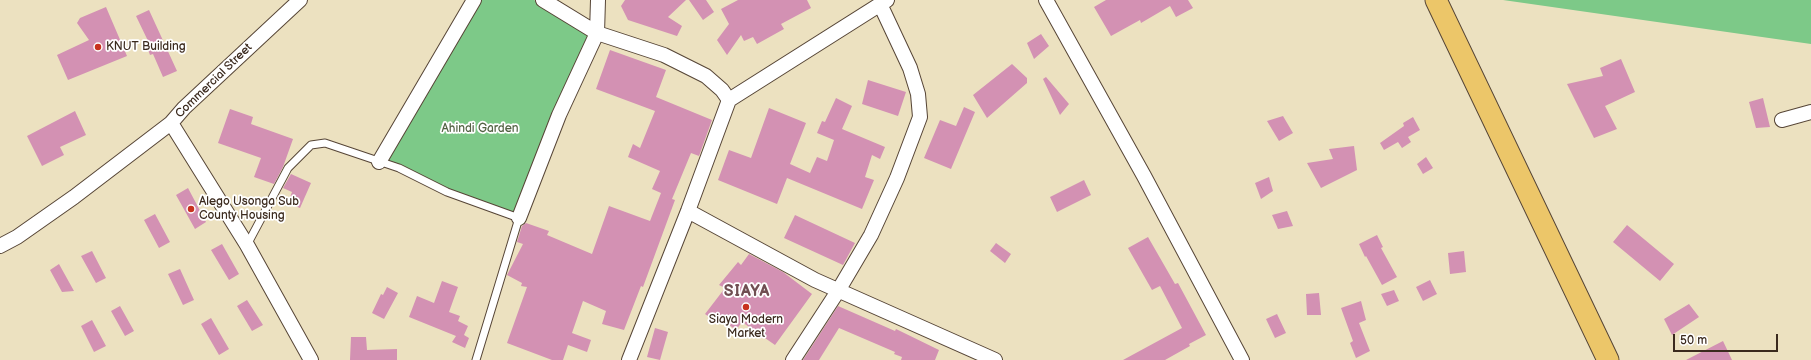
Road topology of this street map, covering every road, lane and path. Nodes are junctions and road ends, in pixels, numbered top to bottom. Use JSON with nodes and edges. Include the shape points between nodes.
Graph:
{"nodes":[{"id":1,"x":300,"y":0,"type":"edge"},
{"id":2,"x":474,"y":0,"type":"edge"},
{"id":3,"x":543,"y":0,"type":"edge"},
{"id":4,"x":598,"y":0,"type":"edge"},
{"id":5,"x":1046,"y":0,"type":"edge"},
{"id":6,"x":1436,"y":0,"type":"edge"},
{"id":7,"x":883,"y":2,"type":"edge"},
{"id":8,"x":596,"y":33,"type":"junction"},
{"id":9,"x":728,"y":100,"type":"junction"},
{"id":10,"x":1811,"y":112,"type":"edge"},
{"id":11,"x":1782,"y":120,"type":"dead end"},
{"id":12,"x":171,"y":123,"type":"junction"},
{"id":13,"x":379,"y":162,"type":"junction"},
{"id":14,"x":688,"y":211,"type":"junction"},
{"id":15,"x":519,"y":218,"type":"junction"},
{"id":16,"x":247,"y":245,"type":"junction"},
{"id":17,"x":0,"y":246,"type":"edge"},
{"id":18,"x":838,"y":291,"type":"junction"},
{"id":19,"x":1239,"y":359,"type":"edge"},
{"id":20,"x":311,"y":360,"type":"edge"},
{"id":21,"x":476,"y":360,"type":"edge"},
{"id":22,"x":629,"y":360,"type":"edge"},
{"id":23,"x":793,"y":360,"type":"edge"},
{"id":24,"x":995,"y":360,"type":"edge"},
{"id":25,"x":1608,"y":360,"type":"edge"}],
"edges":[{"from":1,"to":12,"type":"street","name":"Commercial Street"},
{"from":2,"to":13,"type":"street"},
{"from":3,"to":8,"type":"street"},
{"from":4,"to":8,"type":"street"},
{"from":5,"to":19,"type":"street","via":[[1147,183]]},
{"from":6,"to":25,"type":"main road"},
{"from":7,"to":9,"type":"street"},
{"from":7,"to":18,"type":"street","via":[[910,68],[918,94],[920,117],[900,171],[871,235]]},
{"from":8,"to":9,"type":"street","via":[[664,55],[706,76],[722,90]]},
{"from":8,"to":15,"type":"street","via":[[559,115]]},
{"from":9,"to":14,"type":"street"},
{"from":10,"to":11,"type":"street"},
{"from":12,"to":16,"type":"street","name":"Commercial Street"},
{"from":12,"to":17,"type":"street","via":[[74,197]]},
{"from":13,"to":15,"type":"lane","via":[[400,168],[447,192]]},
{"from":13,"to":16,"type":"lane","via":[[325,143],[311,145],[288,168]]},
{"from":14,"to":18,"type":"street"},
{"from":14,"to":22,"type":"street"},
{"from":15,"to":21,"type":"lane"},
{"from":16,"to":20,"type":"street","name":"Commercial Street"},
{"from":18,"to":23,"type":"street"},
{"from":18,"to":24,"type":"street"}]}
